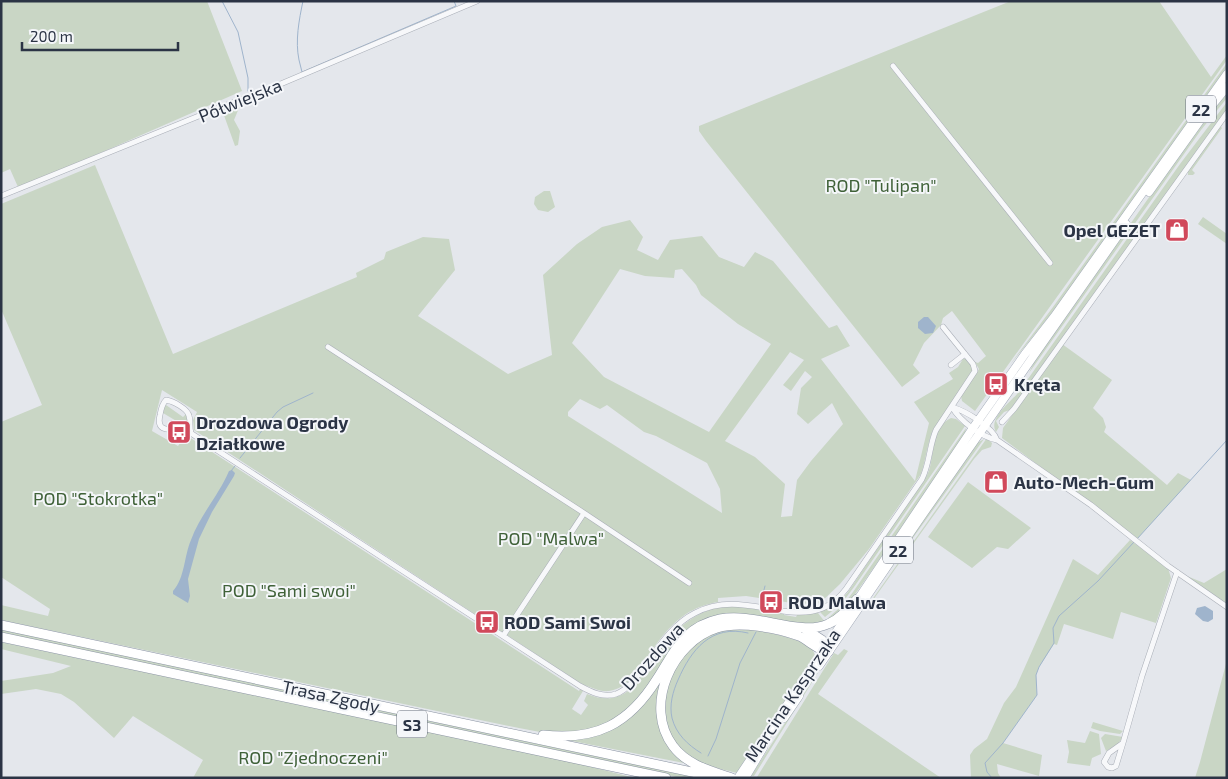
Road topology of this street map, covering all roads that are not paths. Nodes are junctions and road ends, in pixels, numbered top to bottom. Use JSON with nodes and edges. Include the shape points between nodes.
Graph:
{"nodes":[{"id":1,"x":477,"y":1,"type":"edge"},
{"id":2,"x":893,"y":66,"type":"dead end"},
{"id":3,"x":1227,"y":74,"type":"edge"},
{"id":4,"x":1227,"y":87,"type":"edge"},
{"id":5,"x":1227,"y":112,"type":"edge"},
{"id":6,"x":1,"y":196,"type":"edge"},
{"id":7,"x":1050,"y":263,"type":"dead end"},
{"id":8,"x":943,"y":327,"type":"dead end"},
{"id":9,"x":328,"y":347,"type":"dead end"},
{"id":10,"x":965,"y":354,"type":"junction"},
{"id":11,"x":951,"y":365,"type":"dead end"},
{"id":12,"x":952,"y":407,"type":"junction"},
{"id":13,"x":1002,"y":422,"type":"dead end"},
{"id":14,"x":979,"y":427,"type":"junction"},
{"id":15,"x":191,"y":433,"type":"junction"},
{"id":16,"x":584,"y":513,"type":"junction"},
{"id":17,"x":1177,"y":572,"type":"junction"},
{"id":18,"x":689,"y":582,"type":"dead end"},
{"id":19,"x":857,"y":599,"type":"junction"},
{"id":20,"x":1227,"y":607,"type":"edge"},
{"id":21,"x":1,"y":626,"type":"edge"},
{"id":22,"x":803,"y":628,"type":"junction"},
{"id":23,"x":503,"y":636,"type":"junction"},
{"id":24,"x":1,"y":637,"type":"edge"},
{"id":25,"x":826,"y":649,"type":"junction"},
{"id":26,"x":488,"y":729,"type":"junction"},
{"id":27,"x":1123,"y":743,"type":"junction"},
{"id":28,"x":719,"y":776,"type":"edge"},
{"id":29,"x":666,"y":778,"type":"edge"},
{"id":30,"x":732,"y":778,"type":"edge"},
{"id":31,"x":738,"y":778,"type":"edge"},
{"id":32,"x":745,"y":778,"type":"edge"}],
"edges":[{"from":1,"to":6,"type":"street","name":"Półwiejska","via":[[264,91]]},
{"from":2,"to":7,"type":"street"},
{"from":3,"to":14,"type":"main road","name":"Marcina Kasprzaka","number":"22","via":[[1025,354]]},
{"from":4,"to":14,"type":"main road","name":"Marcina Kasprzaka","number":"22"},
{"from":5,"to":13,"type":"street"},
{"from":8,"to":10,"type":"street"},
{"from":9,"to":16,"type":"street"},
{"from":10,"to":11,"type":"street"},
{"from":10,"to":12,"type":"street","via":[[975,371]]},
{"from":12,"to":14,"type":"street"},
{"from":12,"to":23,"type":"street","name":"Drozdowa","via":[[934,435],[922,479],[850,584],[826,607],[799,612],[726,604],[698,611],[670,632],[630,684],[609,695],[586,690]]},
{"from":14,"to":17,"type":"street","via":[[1091,505]]},
{"from":14,"to":19,"type":"main road","name":"Marcina Kasprzaka","number":"22"},
{"from":14,"to":25,"type":"main road","name":"Marcina Kasprzaka","number":"22"},
{"from":15,"to":15,"type":"street","via":[[187,411],[166,400],[160,412],[160,426]]},
{"from":15,"to":23,"type":"street","name":"Drozdowa"},
{"from":16,"to":18,"type":"street"},
{"from":16,"to":23,"type":"street"},
{"from":17,"to":20,"type":"street"},
{"from":17,"to":27,"type":"street"},
{"from":19,"to":22,"type":"highway","via":[[828,624]]},
{"from":19,"to":25,"type":"main road","name":"Marcina Kasprzaka","number":"22"},
{"from":21,"to":26,"type":"highway","name":"Trasa Zgody","number":"S3"},
{"from":22,"to":25,"type":"highway","via":[[817,636]]},
{"from":22,"to":26,"type":"highway","via":[[738,617],[720,619],[699,627],[677,645],[658,679],[635,709],[601,731],[555,737]]},
{"from":24,"to":29,"type":"highway","name":"Trasa Zgody","number":"S3"},
{"from":25,"to":28,"type":"highway","via":[[786,632],[744,625],[707,632],[683,652],[662,691],[662,722],[673,746],[682,756]]},
{"from":25,"to":31,"type":"main road","name":"Marcina Kasprzaka","number":"22"},
{"from":25,"to":32,"type":"main road","name":"Marcina Kasprzaka","number":"22"},
{"from":26,"to":28,"type":"highway","name":"Trasa Zgody","number":"S3"},
{"from":27,"to":27,"type":"street","via":[[1106,758],[1104,762],[1108,767],[1116,766]]},
{"from":28,"to":30,"type":"highway"}]}
